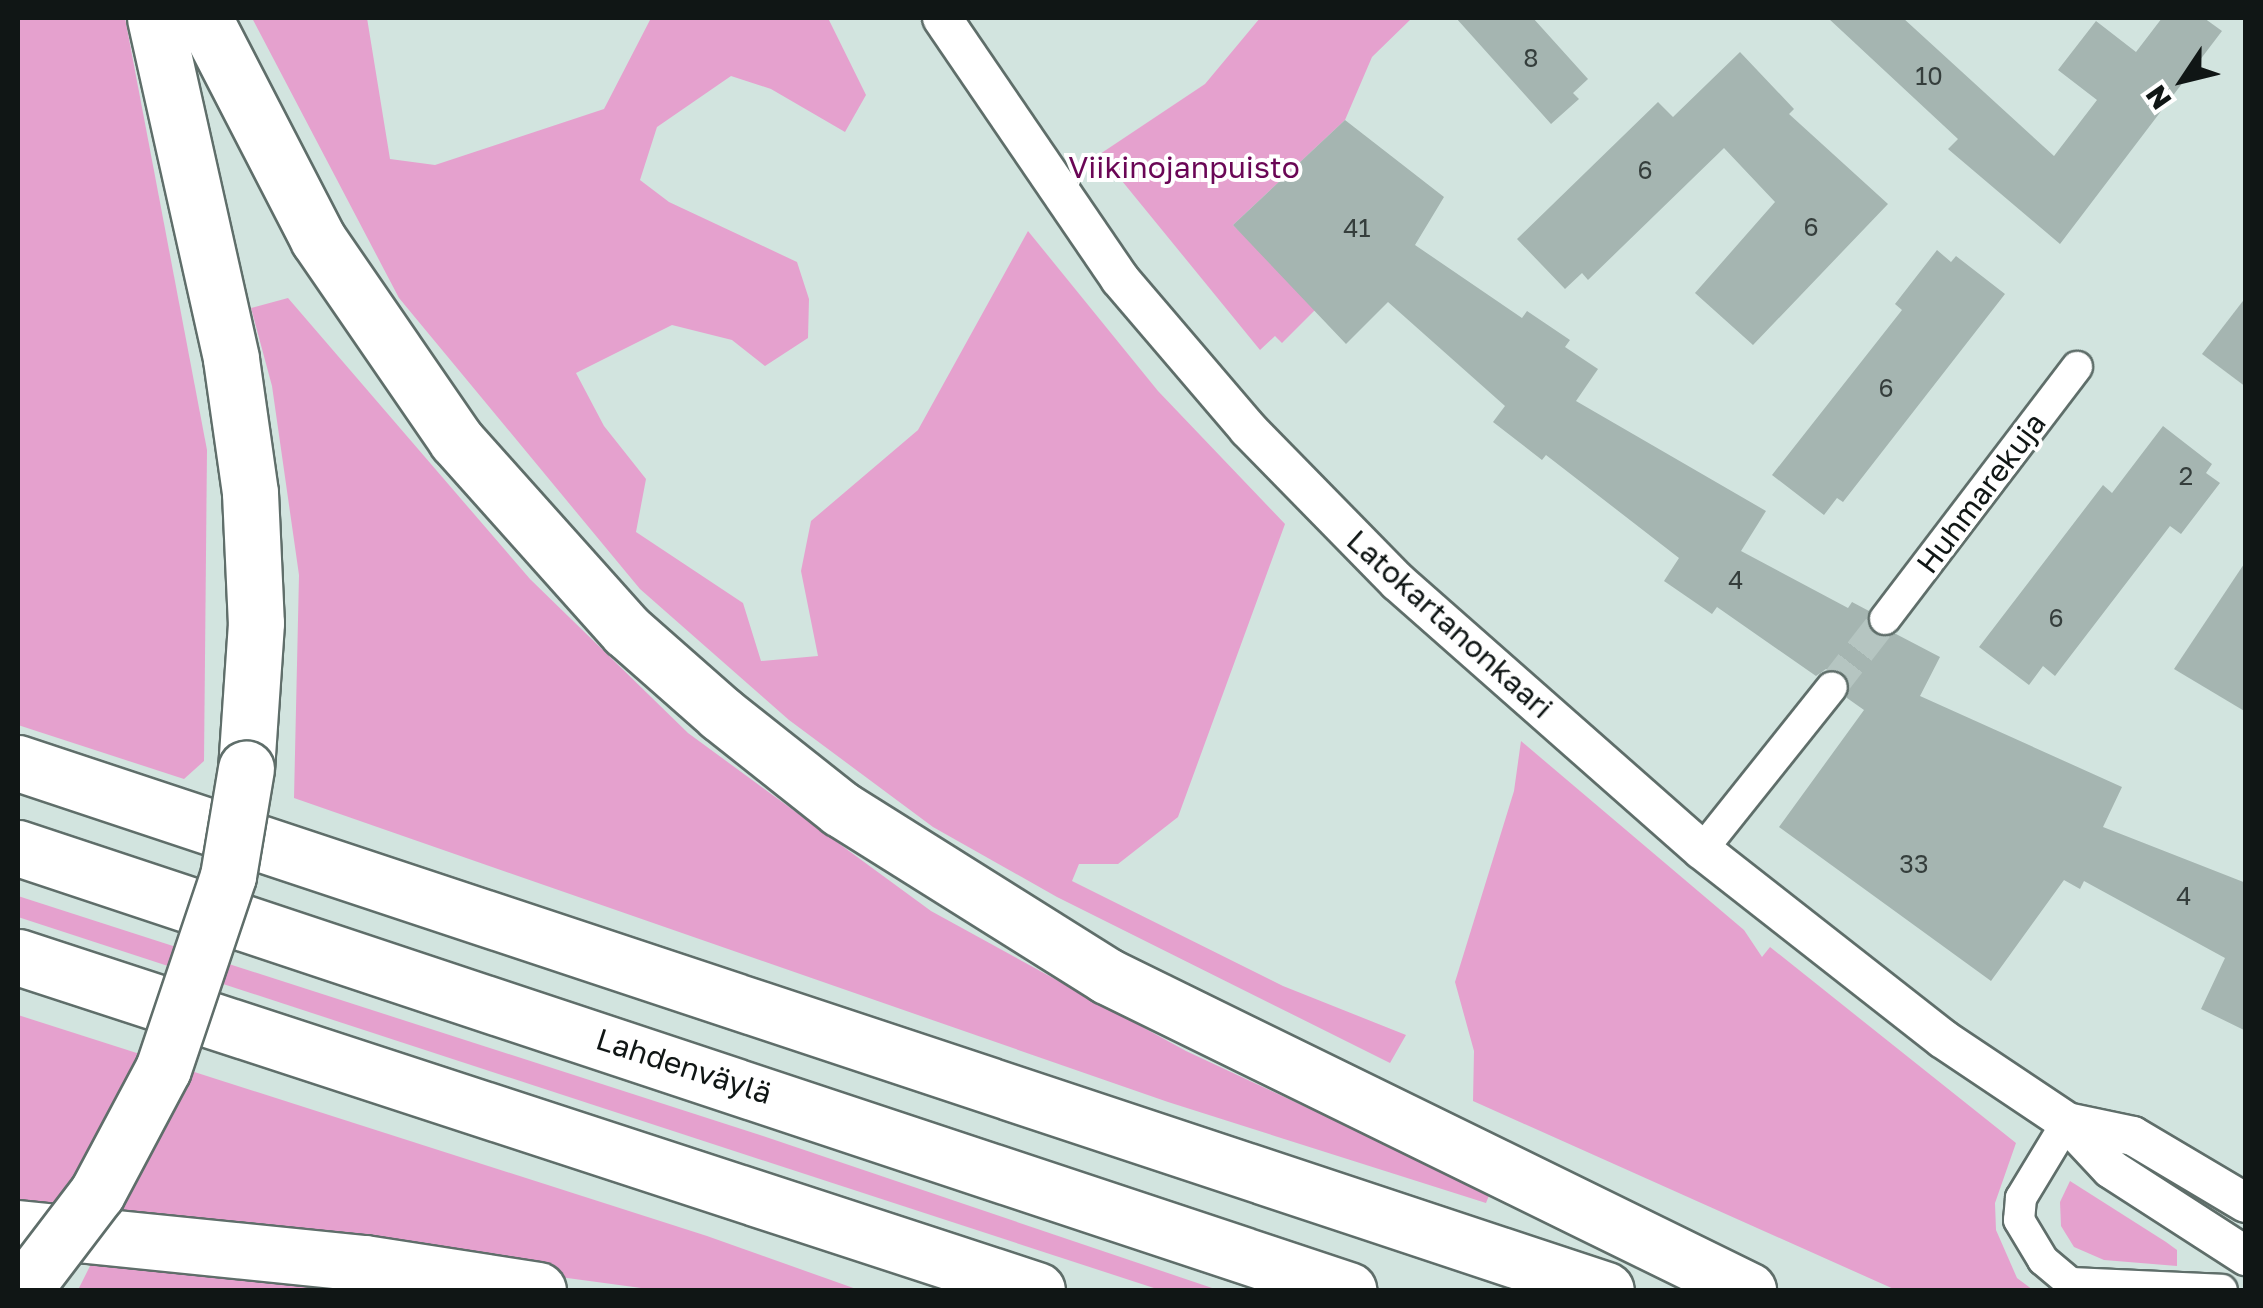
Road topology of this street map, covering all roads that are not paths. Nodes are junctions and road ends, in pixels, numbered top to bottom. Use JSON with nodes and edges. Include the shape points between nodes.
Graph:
{"nodes":[{"id":1,"x":155,"y":18,"type":"edge"},
{"id":2,"x":204,"y":18,"type":"edge"},
{"id":3,"x":942,"y":18,"type":"edge"},
{"id":4,"x":2077,"y":366,"type":"dead end"},
{"id":5,"x":1884,"y":619,"type":"tunnel mouth"},
{"id":6,"x":1832,"y":687,"type":"tunnel mouth"},
{"id":7,"x":18,"y":764,"type":"edge"},
{"id":8,"x":18,"y":848,"type":"edge"},
{"id":9,"x":1702,"y":850,"type":"junction"},
{"id":10,"x":18,"y":957,"type":"edge"},
{"id":11,"x":2067,"y":1122,"type":"junction"},
{"id":12,"x":2246,"y":1203,"type":"edge"},
{"id":13,"x":18,"y":1228,"type":"edge"},
{"id":14,"x":2246,"y":1256,"type":"edge"},
{"id":15,"x":23,"y":1290,"type":"edge"},
{"id":16,"x":538,"y":1290,"type":"edge"},
{"id":17,"x":1037,"y":1290,"type":"edge"},
{"id":18,"x":1348,"y":1290,"type":"edge"},
{"id":19,"x":1606,"y":1290,"type":"edge"},
{"id":20,"x":1748,"y":1290,"type":"edge"},
{"id":21,"x":2222,"y":1290,"type":"edge"}],
"edges":[{"from":1,"to":15,"type":"highway","bridge":true,"via":[[223,321],[250,493],[256,622],[246,768],[228,876],[164,1069],[97,1193]]},
{"from":2,"to":20,"type":"highway","via":[[318,238],[456,440],[615,618],[721,714],[840,809],[1107,976]]},
{"from":3,"to":9,"type":"street","name":"Latokartanonkaari","via":[[1120,279],[1248,429],[1398,582]]},
{"from":4,"to":5,"type":"street","name":"Huhmarekuja"},
{"from":6,"to":9,"type":"street"},
{"from":7,"to":19,"type":"highway","via":[[593,949]]},
{"from":8,"to":18,"type":"highway","name":"Lahdenväylä"},
{"from":9,"to":11,"type":"street","name":"Latokartanonkaari","via":[[1943,1040]]},
{"from":10,"to":17,"type":"highway"},
{"from":11,"to":12,"type":"street","name":"Latokartanonkaari","via":[[2133,1136]]},
{"from":11,"to":14,"type":"street","name":"Latokartanonkaari","via":[[2111,1169]]},
{"from":11,"to":21,"type":"street","via":[[2021,1198],[2019,1220],[2043,1260],[2070,1282]]},
{"from":13,"to":16,"type":"highway","via":[[364,1262]]}]}
